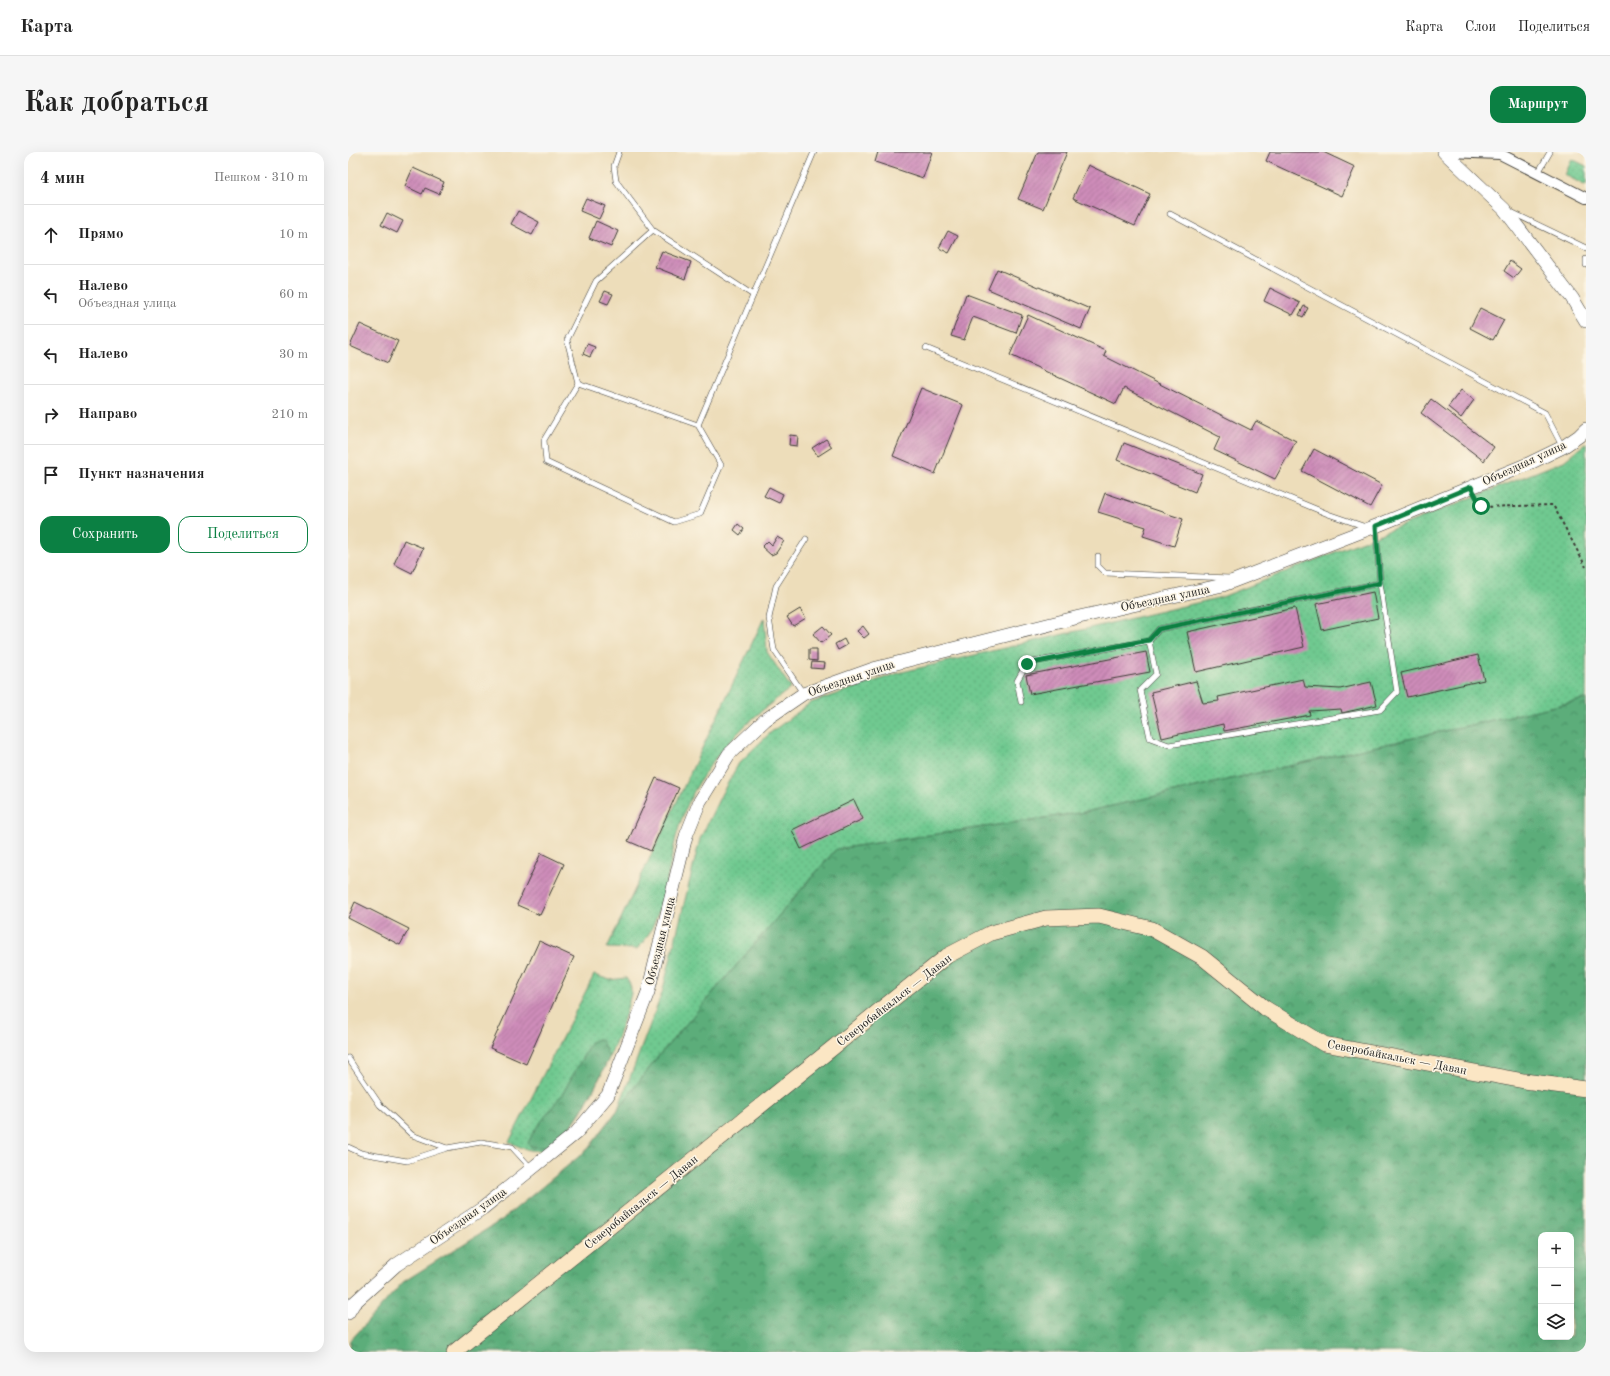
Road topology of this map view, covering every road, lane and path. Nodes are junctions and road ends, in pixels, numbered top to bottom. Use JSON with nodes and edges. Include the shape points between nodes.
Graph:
{"nodes":[{"id":1,"x":620,"y":152,"type":"edge"},
{"id":2,"x":814,"y":152,"type":"edge"},
{"id":3,"x":1444,"y":152,"type":"edge"},
{"id":4,"x":1448,"y":152,"type":"edge"},
{"id":5,"x":1550,"y":152,"type":"edge"},
{"id":6,"x":1538,"y":173,"type":"junction"},
{"id":7,"x":1586,"y":198,"type":"edge"},
{"id":8,"x":1504,"y":209,"type":"junction"},
{"id":9,"x":1170,"y":214,"type":"dead end"},
{"id":10,"x":653,"y":230,"type":"junction"},
{"id":11,"x":1586,"y":248,"type":"edge"},
{"id":12,"x":1586,"y":259,"type":"edge"},
{"id":13,"x":1586,"y":265,"type":"edge"},
{"id":14,"x":753,"y":295,"type":"junction"},
{"id":15,"x":1586,"y":321,"type":"edge"},
{"id":16,"x":926,"y":348,"type":"dead end"},
{"id":17,"x":578,"y":383,"type":"junction"},
{"id":18,"x":698,"y":425,"type":"junction"},
{"id":19,"x":1586,"y":429,"type":"edge"},
{"id":20,"x":1563,"y":447,"type":"junction"},
{"id":21,"x":1471,"y":487,"type":"junction"},
{"id":22,"x":1374,"y":527,"type":"junction"},
{"id":23,"x":806,"y":539,"type":"dead end"},
{"id":24,"x":1098,"y":556,"type":"dead end"},
{"id":25,"x":1586,"y":567,"type":"edge"},
{"id":26,"x":1241,"y":578,"type":"junction"},
{"id":27,"x":1380,"y":583,"type":"junction"},
{"id":28,"x":1149,"y":640,"type":"junction"},
{"id":29,"x":803,"y":694,"type":"junction"},
{"id":30,"x":1021,"y":702,"type":"dead end"},
{"id":31,"x":348,"y":1058,"type":"edge"},
{"id":32,"x":1586,"y":1089,"type":"edge"},
{"id":33,"x":348,"y":1147,"type":"edge"},
{"id":34,"x":447,"y":1148,"type":"junction"},
{"id":35,"x":532,"y":1169,"type":"junction"},
{"id":36,"x":348,"y":1313,"type":"edge"},
{"id":37,"x":454,"y":1352,"type":"edge"}],
"edges":[{"from":1,"to":10,"type":"lane","via":[[614,166],[616,181]]},
{"from":2,"to":14,"type":"lane"},
{"from":3,"to":8,"type":"street"},
{"from":4,"to":6,"type":"street","via":[[1500,154]]},
{"from":5,"to":6,"type":"lane"},
{"from":6,"to":7,"type":"street"},
{"from":8,"to":11,"type":"lane"},
{"from":8,"to":15,"type":"street","via":[[1572,298]]},
{"from":9,"to":20,"type":"lane","via":[[1545,413]]},
{"from":10,"to":14,"type":"lane"},
{"from":10,"to":17,"type":"lane","via":[[596,281],[570,333],[567,340]]},
{"from":12,"to":13,"type":"lane"},
{"from":14,"to":18,"type":"lane"},
{"from":16,"to":22,"type":"lane","via":[[1328,514]]},
{"from":17,"to":18,"type":"lane"},
{"from":17,"to":18,"type":"lane","via":[[544,440],[546,462],[674,522],[700,514],[721,465]]},
{"from":19,"to":20,"type":"street","name":"Объездная улица"},
{"from":20,"to":21,"type":"street","name":"Объездная улица"},
{"from":21,"to":22,"type":"street","name":"Объездная улица"},
{"from":21,"to":25,"type":"path","via":[[1481,506],[1553,506]]},
{"from":22,"to":26,"type":"street","name":"Объездная улица"},
{"from":22,"to":27,"type":"lane"},
{"from":23,"to":29,"type":"lane","via":[[776,586],[769,618],[774,650]]},
{"from":24,"to":26,"type":"lane","via":[[1098,566],[1105,573]]},
{"from":26,"to":29,"type":"street","name":"Объездная улица","via":[[1223,585],[925,655],[873,669]]},
{"from":27,"to":28,"type":"lane","via":[[1159,629]]},
{"from":27,"to":28,"type":"lane","via":[[1397,692],[1380,710],[1169,745],[1150,738],[1140,690],[1156,674]]},
{"from":28,"to":30,"type":"lane","via":[[1027,664],[1017,681]]},
{"from":29,"to":35,"type":"street","name":"Объездная улица","via":[[765,720],[729,754],[700,801],[686,836],[648,992],[608,1095],[576,1133]]},
{"from":31,"to":34,"type":"lane","via":[[380,1105],[412,1135]]},
{"from":32,"to":37,"type":"main road","name":"Северобайкальск — Даван","via":[[1516,1080],[1324,1044],[1265,1008],[1202,957],[1152,930],[1099,916],[1046,918],[992,933],[948,956]]},
{"from":33,"to":34,"type":"lane","via":[[361,1153],[407,1161]]},
{"from":34,"to":35,"type":"lane","via":[[481,1142],[512,1147]]},
{"from":35,"to":36,"type":"street","name":"Объездная улица","via":[[483,1208],[396,1265],[354,1303]]}]}
